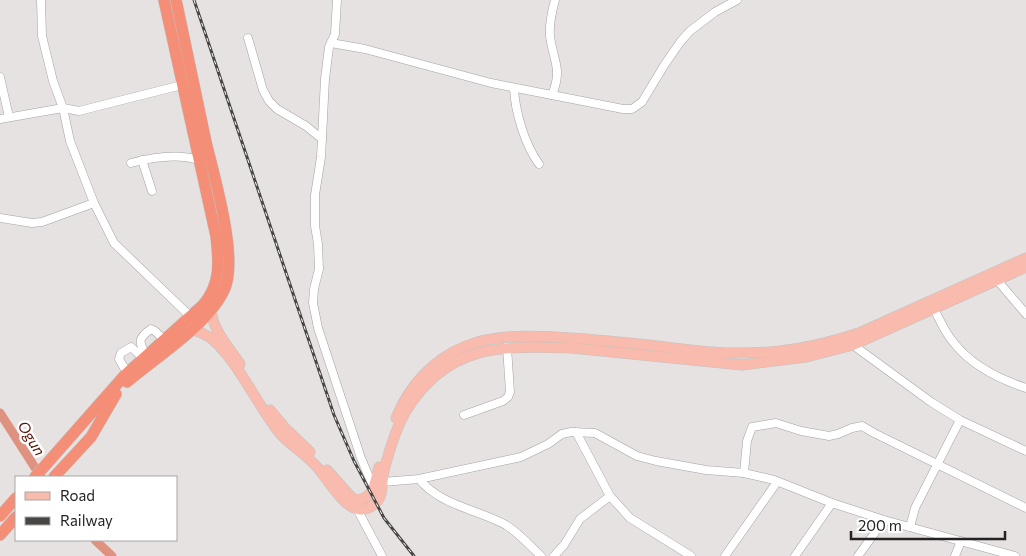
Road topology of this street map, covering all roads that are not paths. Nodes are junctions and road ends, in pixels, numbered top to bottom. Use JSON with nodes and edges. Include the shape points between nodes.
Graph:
{"nodes":[{"id":1,"x":41,"y":0,"type":"edge"},
{"id":2,"x":164,"y":0,"type":"edge"},
{"id":3,"x":176,"y":0,"type":"edge"},
{"id":4,"x":337,"y":0,"type":"edge"},
{"id":5,"x":555,"y":0,"type":"edge"},
{"id":6,"x":738,"y":0,"type":"edge"},
{"id":7,"x":248,"y":38,"type":"dead end"},
{"id":8,"x":331,"y":43,"type":"junction"},
{"id":9,"x":0,"y":77,"type":"edge"},
{"id":10,"x":182,"y":85,"type":"junction"},
{"id":11,"x":514,"y":88,"type":"junction"},
{"id":12,"x":552,"y":95,"type":"junction"},
{"id":13,"x":63,"y":108,"type":"junction"},
{"id":14,"x":9,"y":117,"type":"junction"},
{"id":15,"x":0,"y":119,"type":"edge"},
{"id":16,"x":322,"y":139,"type":"junction"},
{"id":17,"x":142,"y":160,"type":"junction"},
{"id":18,"x":199,"y":160,"type":"junction"},
{"id":19,"x":131,"y":163,"type":"dead end"},
{"id":20,"x":540,"y":164,"type":"dead end"},
{"id":21,"x":152,"y":191,"type":"dead end"},
{"id":22,"x":214,"y":201,"type":"junction"},
{"id":23,"x":94,"y":203,"type":"junction"},
{"id":24,"x":0,"y":218,"type":"edge"},
{"id":25,"x":1026,"y":258,"type":"edge"},
{"id":26,"x":1026,"y":267,"type":"edge"},
{"id":27,"x":997,"y":280,"type":"junction"},
{"id":28,"x":212,"y":309,"type":"junction"},
{"id":29,"x":934,"y":309,"type":"junction"},
{"id":30,"x":1026,"y":314,"type":"edge"},
{"id":31,"x":191,"y":317,"type":"junction"},
{"id":32,"x":191,"y":329,"type":"junction"},
{"id":33,"x":164,"y":341,"type":"junction"},
{"id":34,"x":501,"y":344,"type":"junction"},
{"id":35,"x":853,"y":345,"type":"junction"},
{"id":36,"x":145,"y":357,"type":"junction"},
{"id":37,"x":127,"y":373,"type":"junction"},
{"id":38,"x":1026,"y":388,"type":"edge"},
{"id":39,"x":464,"y":415,"type":"dead end"},
{"id":40,"x":960,"y":420,"type":"junction"},
{"id":41,"x":576,"y":432,"type":"junction"},
{"id":42,"x":1026,"y":451,"type":"edge"},
{"id":43,"x":938,"y":465,"type":"junction"},
{"id":44,"x":744,"y":473,"type":"junction"},
{"id":45,"x":36,"y":476,"type":"edge"},
{"id":46,"x":55,"y":476,"type":"edge"},
{"id":47,"x":419,"y":479,"type":"junction"},
{"id":48,"x":383,"y":482,"type":"junction"},
{"id":49,"x":777,"y":482,"type":"junction"},
{"id":50,"x":374,"y":489,"type":"junction"},
{"id":51,"x":610,"y":496,"type":"junction"},
{"id":52,"x":15,"y":499,"type":"edge"},
{"id":53,"x":832,"y":503,"type":"junction"},
{"id":54,"x":1026,"y":508,"type":"edge"},
{"id":55,"x":358,"y":510,"type":"junction"},
{"id":56,"x":0,"y":516,"type":"edge"},
{"id":57,"x":15,"y":519,"type":"edge"},
{"id":58,"x":884,"y":520,"type":"junction"},
{"id":59,"x":910,"y":527,"type":"junction"},
{"id":60,"x":0,"y":535,"type":"edge"},
{"id":61,"x":961,"y":541,"type":"junction"},
{"id":62,"x":382,"y":556,"type":"edge"},
{"id":63,"x":541,"y":556,"type":"edge"},
{"id":64,"x":554,"y":556,"type":"edge"},
{"id":65,"x":691,"y":556,"type":"edge"},
{"id":66,"x":725,"y":556,"type":"edge"},
{"id":67,"x":795,"y":556,"type":"edge"},
{"id":68,"x":858,"y":556,"type":"edge"},
{"id":69,"x":955,"y":556,"type":"edge"},
{"id":70,"x":1015,"y":556,"type":"edge"}],
"edges":[{"from":1,"to":13,"type":"street","via":[[42,36]]},
{"from":2,"to":10,"type":"highway"},
{"from":3,"to":22,"type":"highway"},
{"from":4,"to":8,"type":"street","via":[[336,34]]},
{"from":5,"to":12,"type":"street","via":[[550,33],[557,78]]},
{"from":6,"to":12,"type":"street","via":[[686,35],[637,107],[623,110]]},
{"from":7,"to":16,"type":"street","via":[[269,101]]},
{"from":8,"to":11,"type":"street"},
{"from":8,"to":16,"type":"street","via":[[325,79]]},
{"from":9,"to":14,"type":"street"},
{"from":10,"to":13,"type":"street","via":[[79,111]]},
{"from":10,"to":18,"type":"highway"},
{"from":11,"to":12,"type":"street"},
{"from":11,"to":20,"type":"street","via":[[522,128]]},
{"from":13,"to":14,"type":"street"},
{"from":13,"to":23,"type":"street","via":[[70,141]]},
{"from":14,"to":15,"type":"street"},
{"from":16,"to":50,"type":"street","via":[[315,196],[319,269],[314,289],[314,315]]},
{"from":17,"to":18,"type":"street","via":[[188,156]]},
{"from":17,"to":19,"type":"street"},
{"from":17,"to":21,"type":"street"},
{"from":18,"to":22,"type":"highway"},
{"from":22,"to":28,"type":"highway","via":[[227,238],[228,276]]},
{"from":22,"to":31,"type":"highway","via":[[219,270],[209,298]]},
{"from":23,"to":24,"type":"street","via":[[42,222]]},
{"from":23,"to":31,"type":"street","via":[[114,243]]},
{"from":25,"to":34,"type":"main road","via":[[859,333],[781,352],[731,354],[546,336]]},
{"from":26,"to":27,"type":"main road"},
{"from":27,"to":29,"type":"main road"},
{"from":27,"to":30,"type":"street"},
{"from":28,"to":32,"type":"highway"},
{"from":28,"to":50,"type":"main road","via":[[217,330],[285,428],[353,498],[362,500]]},
{"from":29,"to":35,"type":"main road"},
{"from":29,"to":38,"type":"street","via":[[954,344],[971,360],[1008,382]]},
{"from":31,"to":33,"type":"highway"},
{"from":32,"to":46,"type":"highway","via":[[122,386],[91,436]]},
{"from":32,"to":55,"type":"main road","via":[[213,340],[277,431],[315,465],[344,501]]},
{"from":33,"to":36,"type":"highway"},
{"from":33,"to":36,"type":"street","via":[[150,329],[140,339]]},
{"from":34,"to":35,"type":"main road","via":[[742,365],[806,357]]},
{"from":34,"to":39,"type":"street","via":[[510,392],[508,397]]},
{"from":34,"to":48,"type":"main road","via":[[468,355],[425,385],[406,412],[393,442]]},
{"from":34,"to":50,"type":"main road","via":[[466,346],[452,352],[415,384],[387,440]]},
{"from":35,"to":40,"type":"street"},
{"from":36,"to":37,"type":"highway"},
{"from":36,"to":37,"type":"street","via":[[132,347],[121,353],[119,359]]},
{"from":37,"to":45,"type":"highway"},
{"from":40,"to":42,"type":"street"},
{"from":40,"to":43,"type":"street"},
{"from":41,"to":44,"type":"street","via":[[594,433],[637,456],[656,461]]},
{"from":41,"to":47,"type":"street","via":[[562,434],[521,456]]},
{"from":41,"to":51,"type":"street"},
{"from":43,"to":44,"type":"street","via":[[862,426],[829,436],[776,423],[752,427],[747,441]]},
{"from":43,"to":54,"type":"street"},
{"from":43,"to":59,"type":"street","via":[[915,508]]},
{"from":44,"to":49,"type":"street"},
{"from":47,"to":48,"type":"street"},
{"from":47,"to":63,"type":"street","via":[[443,500],[512,529]]},
{"from":48,"to":55,"type":"main road","via":[[376,502]]},
{"from":49,"to":53,"type":"street"},
{"from":49,"to":66,"type":"street"},
{"from":51,"to":64,"type":"street","via":[[580,519]]},
{"from":51,"to":65,"type":"street","via":[[630,518]]},
{"from":52,"to":56,"type":"highway"},
{"from":53,"to":58,"type":"street"},
{"from":53,"to":67,"type":"street"},
{"from":55,"to":62,"type":"street"},
{"from":57,"to":60,"type":"highway"},
{"from":58,"to":59,"type":"street"},
{"from":58,"to":68,"type":"street"},
{"from":59,"to":61,"type":"street"},
{"from":61,"to":69,"type":"street"},
{"from":61,"to":70,"type":"street"}]}
